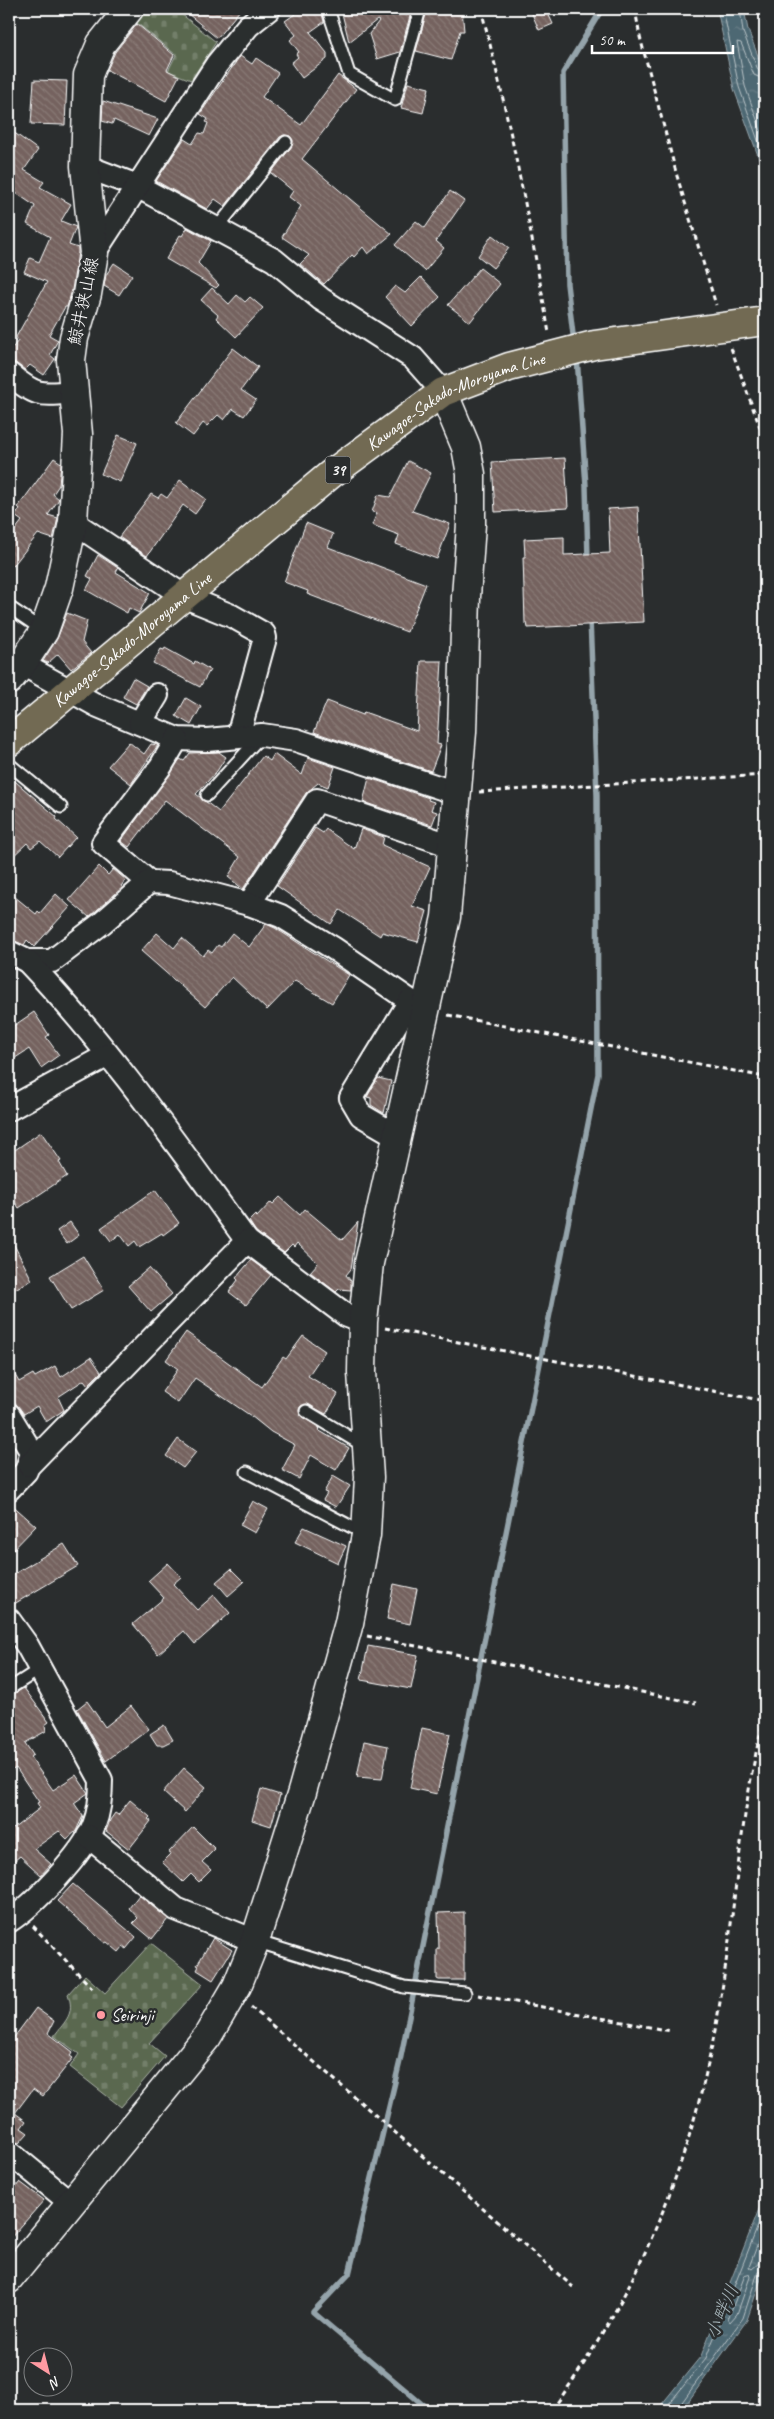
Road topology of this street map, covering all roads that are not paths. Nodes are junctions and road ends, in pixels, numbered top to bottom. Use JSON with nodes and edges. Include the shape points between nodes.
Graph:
{"nodes":[{"id":1,"x":129,"y":9,"type":"edge"},
{"id":2,"x":269,"y":9,"type":"edge"},
{"id":3,"x":328,"y":9,"type":"edge"},
{"id":4,"x":420,"y":9,"type":"edge"},
{"id":5,"x":286,"y":142,"type":"dead end"},
{"id":6,"x":85,"y":166,"type":"junction"},
{"id":7,"x":137,"y":186,"type":"junction"},
{"id":8,"x":217,"y":228,"type":"junction"},
{"id":9,"x":94,"y":253,"type":"junction"},
{"id":10,"x":765,"y":321,"type":"edge"},
{"id":11,"x":9,"y":374,"type":"edge"},
{"id":12,"x":75,"y":392,"type":"junction"},
{"id":13,"x":443,"y":392,"type":"junction"},
{"id":14,"x":73,"y":522,"type":"junction"},
{"id":15,"x":185,"y":597,"type":"junction"},
{"id":16,"x":9,"y":607,"type":"edge"},
{"id":17,"x":44,"y":631,"type":"junction"},
{"id":18,"x":15,"y":672,"type":"edge"},
{"id":19,"x":72,"y":691,"type":"junction"},
{"id":20,"x":157,"y":695,"type":"dead end"},
{"id":21,"x":140,"y":723,"type":"junction"},
{"id":22,"x":262,"y":735,"type":"junction"},
{"id":23,"x":238,"y":736,"type":"junction"},
{"id":24,"x":177,"y":738,"type":"junction"},
{"id":25,"x":12,"y":739,"type":"edge"},
{"id":26,"x":9,"y":764,"type":"edge"},
{"id":27,"x":456,"y":793,"type":"junction"},
{"id":28,"x":207,"y":794,"type":"dead end"},
{"id":29,"x":61,"y":807,"type":"dead end"},
{"id":30,"x":452,"y":846,"type":"junction"},
{"id":31,"x":149,"y":882,"type":"junction"},
{"id":32,"x":249,"y":904,"type":"junction"},
{"id":33,"x":18,"y":956,"type":"edge"},
{"id":34,"x":418,"y":1006,"type":"junction"},
{"id":35,"x":108,"y":1055,"type":"junction"},
{"id":36,"x":9,"y":1109,"type":"edge"},
{"id":37,"x":397,"y":1136,"type":"junction"},
{"id":38,"x":247,"y":1241,"type":"junction"},
{"id":39,"x":363,"y":1322,"type":"junction"},
{"id":40,"x":306,"y":1411,"type":"dead end"},
{"id":41,"x":9,"y":1415,"type":"edge"},
{"id":42,"x":367,"y":1447,"type":"junction"},
{"id":43,"x":29,"y":1465,"type":"junction"},
{"id":44,"x":248,"y":1472,"type":"dead end"},
{"id":45,"x":9,"y":1489,"type":"edge"},
{"id":46,"x":366,"y":1535,"type":"junction"},
{"id":47,"x":9,"y":1620,"type":"edge"},
{"id":48,"x":40,"y":1669,"type":"junction"},
{"id":49,"x":9,"y":1689,"type":"edge"},
{"id":50,"x":88,"y":1836,"type":"junction"},
{"id":51,"x":15,"y":1917,"type":"edge"},
{"id":52,"x":255,"y":1941,"type":"junction"},
{"id":53,"x":465,"y":1993,"type":"road end"},
{"id":54,"x":9,"y":2152,"type":"edge"},
{"id":55,"x":71,"y":2203,"type":"junction"},
{"id":56,"x":9,"y":2277,"type":"edge"}],
"edges":[{"from":1,"to":6,"type":"street","name":"鯨井狭山線","via":[[101,44],[88,75]]},
{"from":2,"to":7,"type":"street","via":[[248,26],[217,64]]},
{"from":3,"to":4,"type":"lane","via":[[349,74],[395,100]]},
{"from":5,"to":8,"type":"lane"},
{"from":6,"to":7,"type":"street"},
{"from":6,"to":9,"type":"street","name":"鯨井狭山線"},
{"from":7,"to":8,"type":"street"},
{"from":7,"to":9,"type":"street"},
{"from":8,"to":13,"type":"street","via":[[274,260],[321,299],[413,358]]},
{"from":9,"to":12,"type":"street","name":"鯨井狭山線","via":[[87,294],[74,338],[71,360]]},
{"from":10,"to":13,"type":"main road","name":"Kawagoe-Sakado-Moroyama Line","number":"39","via":[[594,345],[509,367]]},
{"from":11,"to":12,"type":"street","via":[[41,395]]},
{"from":12,"to":14,"type":"street","name":"鯨井狭山線","via":[[78,434]]},
{"from":13,"to":15,"type":"main road","name":"Kawagoe-Sakado-Moroyama Line","number":"39","via":[[331,474]]},
{"from":13,"to":27,"type":"street","via":[[466,448],[470,474],[471,524],[462,732]]},
{"from":14,"to":15,"type":"street"},
{"from":14,"to":17,"type":"street","name":"鯨井狭山線","via":[[59,588]]},
{"from":15,"to":19,"type":"main road","name":"Kawagoe-Sakado-Moroyama Line","number":"39"},
{"from":15,"to":23,"type":"street","via":[[232,616],[264,634]]},
{"from":16,"to":17,"type":"lane"},
{"from":17,"to":18,"type":"street","name":"鯨井狭山線"},
{"from":18,"to":19,"type":"street"},
{"from":19,"to":21,"type":"street"},
{"from":19,"to":25,"type":"main road","name":"Kawagoe-Sakado-Moroyama Line","number":"39"},
{"from":20,"to":21,"type":"street"},
{"from":21,"to":24,"type":"street"},
{"from":22,"to":23,"type":"street"},
{"from":22,"to":27,"type":"street","via":[[296,740]]},
{"from":22,"to":28,"type":"lane"},
{"from":23,"to":24,"type":"street","via":[[207,740]]},
{"from":24,"to":31,"type":"street","via":[[161,766],[103,843]]},
{"from":26,"to":29,"type":"lane"},
{"from":27,"to":30,"type":"street"},
{"from":30,"to":32,"type":"street","via":[[317,800]]},
{"from":30,"to":34,"type":"street","via":[[446,917]]},
{"from":31,"to":32,"type":"street","via":[[169,883]]},
{"from":31,"to":33,"type":"street","via":[[52,961]]},
{"from":32,"to":34,"type":"street","via":[[281,916]]},
{"from":33,"to":35,"type":"street","via":[[71,1007]]},
{"from":34,"to":37,"type":"street"},
{"from":34,"to":37,"type":"street","via":[[351,1098],[362,1115]]},
{"from":35,"to":36,"type":"street"},
{"from":35,"to":38,"type":"street"},
{"from":37,"to":39,"type":"street","via":[[369,1263]]},
{"from":38,"to":39,"type":"street","via":[[347,1316]]},
{"from":38,"to":43,"type":"street"},
{"from":39,"to":42,"type":"street","via":[[362,1372]]},
{"from":40,"to":42,"type":"lane"},
{"from":41,"to":43,"type":"street","via":[[32,1453]]},
{"from":42,"to":46,"type":"street"},
{"from":43,"to":45,"type":"street"},
{"from":44,"to":46,"type":"lane"},
{"from":46,"to":52,"type":"street","via":[[347,1632],[302,1792]]},
{"from":47,"to":48,"type":"street"},
{"from":48,"to":49,"type":"lane"},
{"from":48,"to":50,"type":"street","via":[[101,1780],[99,1809]]},
{"from":50,"to":51,"type":"street","via":[[69,1862]]},
{"from":50,"to":52,"type":"street","via":[[176,1909]]},
{"from":52,"to":53,"type":"lane","via":[[404,1987]]},
{"from":52,"to":55,"type":"street","via":[[233,1992],[207,2037]]},
{"from":54,"to":55,"type":"street"},
{"from":55,"to":56,"type":"street"}]}
